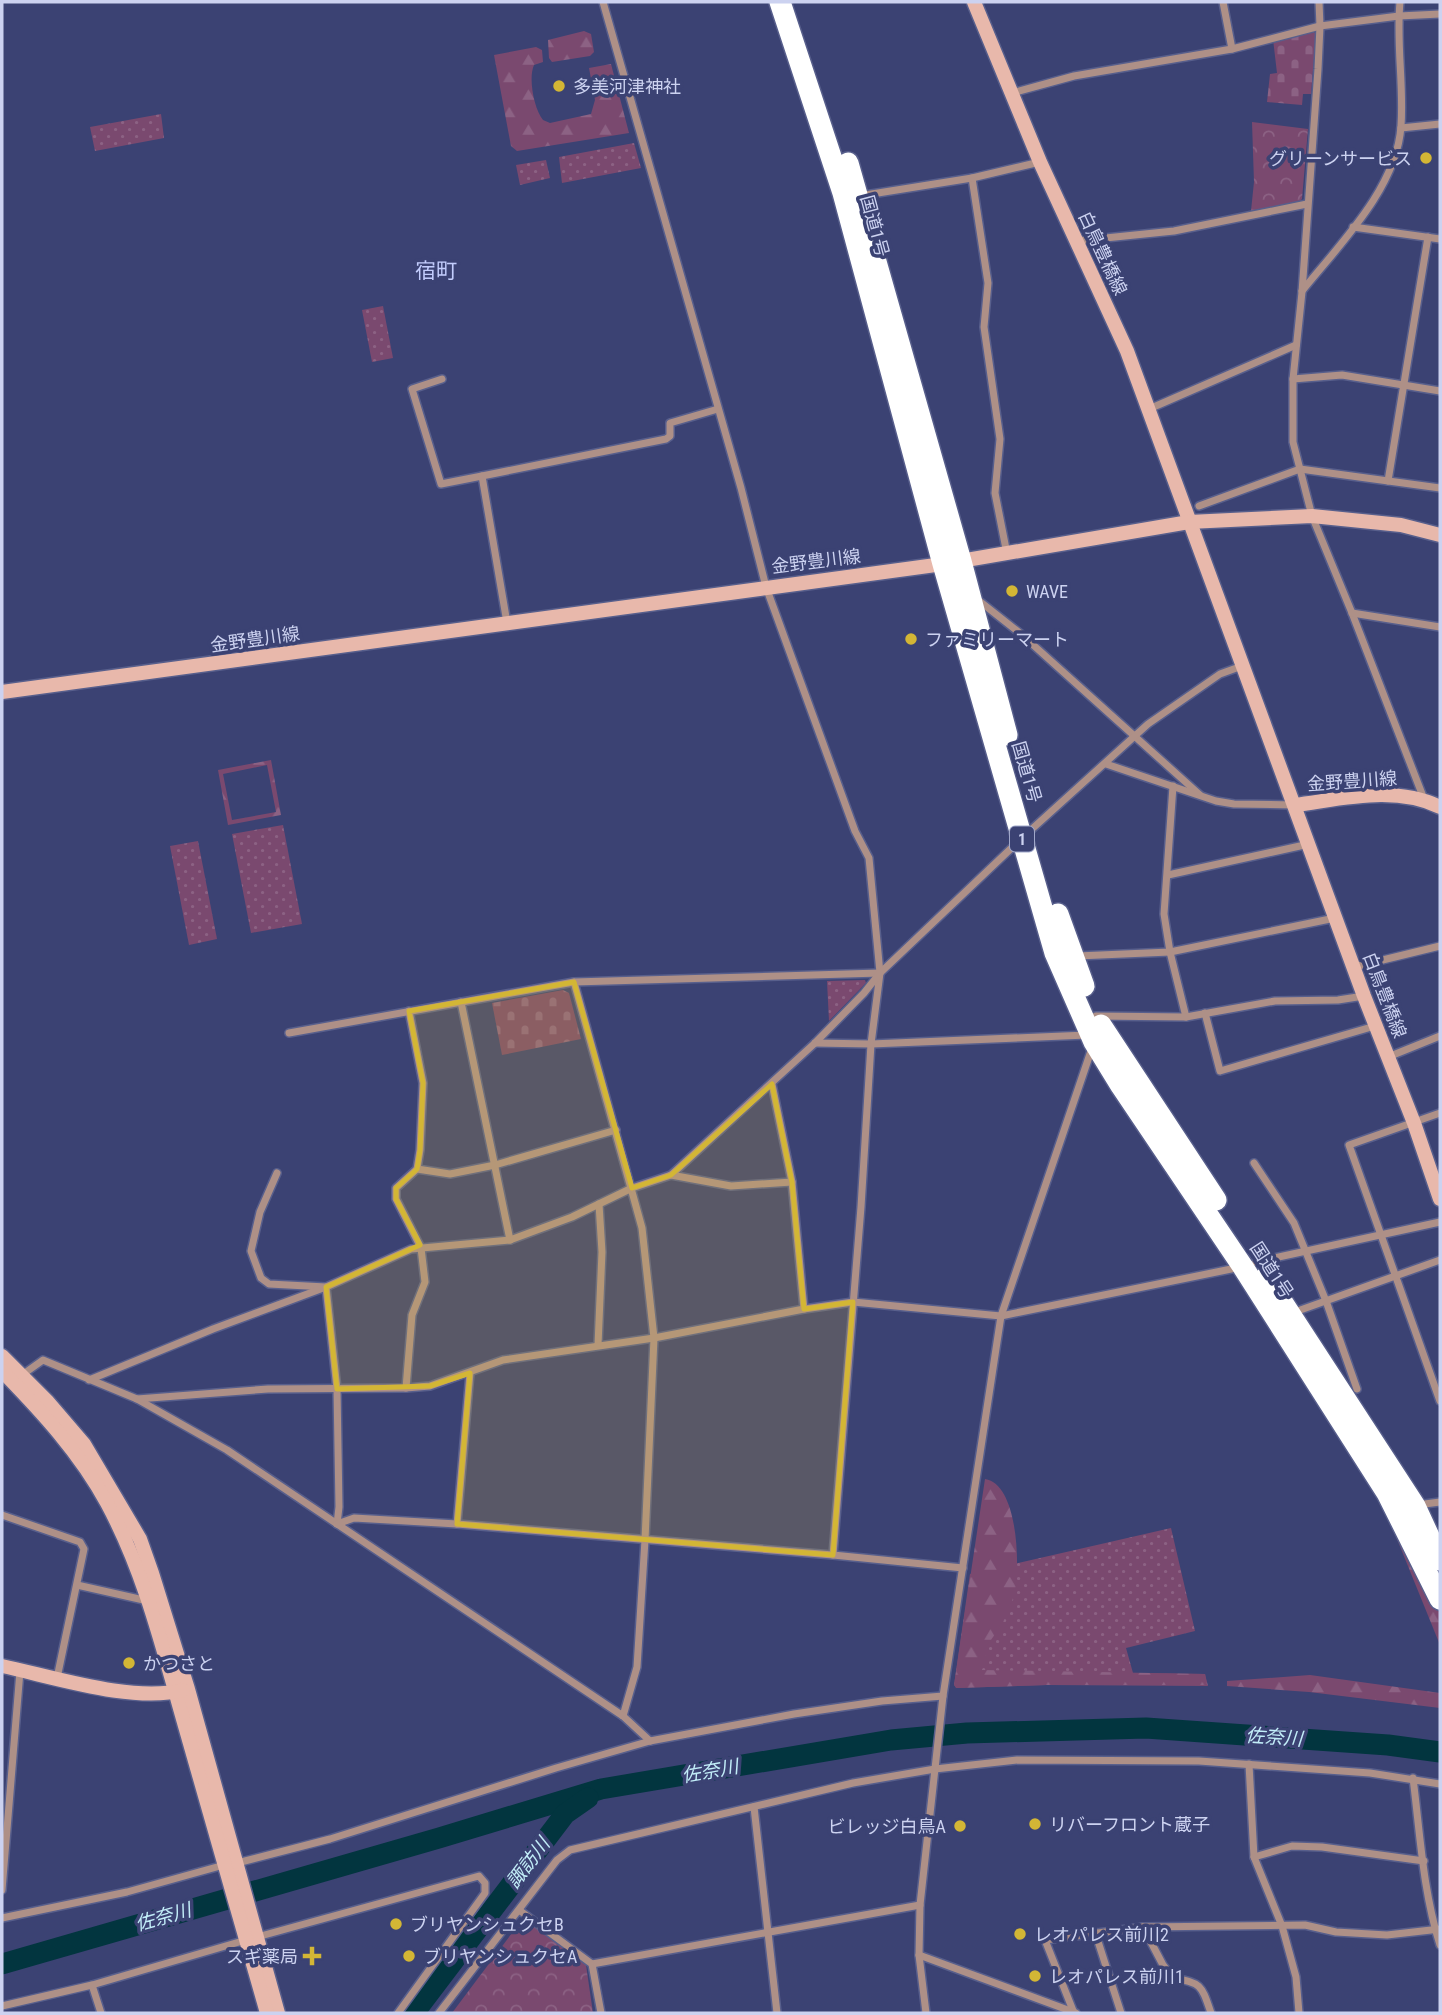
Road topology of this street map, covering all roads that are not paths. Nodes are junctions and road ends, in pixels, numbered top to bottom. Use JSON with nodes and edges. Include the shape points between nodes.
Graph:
{"nodes":[{"id":1,"x":603,"y":2,"type":"edge"},
{"id":2,"x":780,"y":2,"type":"edge"},
{"id":3,"x":793,"y":2,"type":"edge"},
{"id":4,"x":974,"y":2,"type":"edge"},
{"id":5,"x":1223,"y":2,"type":"edge"},
{"id":6,"x":1319,"y":2,"type":"edge"},
{"id":7,"x":1400,"y":2,"type":"edge"},
{"id":8,"x":1440,"y":14,"type":"edge"},
{"id":9,"x":1399,"y":16,"type":"junction"},
{"id":10,"x":1320,"y":26,"type":"junction"},
{"id":11,"x":1232,"y":49,"type":"junction"},
{"id":12,"x":1011,"y":94,"type":"junction"},
{"id":13,"x":1440,"y":124,"type":"edge"},
{"id":14,"x":1401,"y":128,"type":"junction"},
{"id":15,"x":1040,"y":162,"type":"junction"},
{"id":16,"x":972,"y":178,"type":"junction"},
{"id":17,"x":859,"y":196,"type":"junction"},
{"id":18,"x":1307,"y":204,"type":"junction"},
{"id":19,"x":1353,"y":227,"type":"junction"},
{"id":20,"x":1428,"y":237,"type":"junction"},
{"id":21,"x":1440,"y":239,"type":"edge"},
{"id":22,"x":1076,"y":241,"type":"junction"},
{"id":23,"x":1302,"y":292,"type":"junction"},
{"id":24,"x":1296,"y":345,"type":"junction"},
{"id":25,"x":442,"y":379,"type":"dead end"},
{"id":26,"x":1293,"y":379,"type":"junction"},
{"id":27,"x":1403,"y":385,"type":"junction"},
{"id":28,"x":1440,"y":391,"type":"edge"},
{"id":29,"x":718,"y":409,"type":"junction"},
{"id":30,"x":1148,"y":409,"type":"junction"},
{"id":31,"x":1300,"y":469,"type":"junction"},
{"id":32,"x":482,"y":476,"type":"junction"},
{"id":33,"x":1388,"y":481,"type":"junction"},
{"id":34,"x":1440,"y":488,"type":"edge"},
{"id":35,"x":1199,"y":506,"type":"dead end"},
{"id":36,"x":1312,"y":516,"type":"junction"},
{"id":37,"x":1189,"y":522,"type":"junction"},
{"id":38,"x":1440,"y":535,"type":"edge"},
{"id":39,"x":1007,"y":554,"type":"junction"},
{"id":40,"x":952,"y":562,"type":"junction"},
{"id":41,"x":765,"y":587,"type":"junction"},
{"id":42,"x":969,"y":593,"type":"junction"},
{"id":43,"x":1352,"y":612,"type":"junction"},
{"id":44,"x":507,"y":624,"type":"junction"},
{"id":45,"x":1440,"y":626,"type":"edge"},
{"id":46,"x":1242,"y":666,"type":"junction"},
{"id":47,"x":2,"y":692,"type":"edge"},
{"id":48,"x":1134,"y":736,"type":"junction"},
{"id":49,"x":1106,"y":764,"type":"junction"},
{"id":50,"x":1173,"y":786,"type":"junction"},
{"id":51,"x":1199,"y":795,"type":"junction"},
{"id":52,"x":1424,"y":799,"type":"junction"},
{"id":53,"x":1295,"y":804,"type":"junction"},
{"id":54,"x":1440,"y":807,"type":"edge"},
{"id":55,"x":1027,"y":833,"type":"junction"},
{"id":56,"x":1309,"y":844,"type":"junction"},
{"id":57,"x":1168,"y":875,"type":"junction"},
{"id":58,"x":1336,"y":918,"type":"junction"},
{"id":59,"x":1440,"y":946,"type":"edge"},
{"id":60,"x":1170,"y":952,"type":"junction"},
{"id":61,"x":1073,"y":957,"type":"junction"},
{"id":62,"x":1354,"y":967,"type":"junction"},
{"id":63,"x":880,"y":973,"type":"junction"},
{"id":64,"x":574,"y":982,"type":"junction"},
{"id":65,"x":1364,"y":996,"type":"junction"},
{"id":66,"x":461,"y":1002,"type":"junction"},
{"id":67,"x":409,"y":1011,"type":"junction"},
{"id":68,"x":1205,"y":1013,"type":"junction"},
{"id":69,"x":1186,"y":1017,"type":"junction"},
{"id":70,"x":1375,"y":1026,"type":"junction"},
{"id":71,"x":1093,"y":1031,"type":"junction"},
{"id":72,"x":289,"y":1033,"type":"dead end"},
{"id":73,"x":1440,"y":1036,"type":"edge"},
{"id":74,"x":815,"y":1043,"type":"junction"},
{"id":75,"x":871,"y":1044,"type":"junction"},
{"id":76,"x":1388,"y":1057,"type":"junction"},
{"id":77,"x":772,"y":1083,"type":"junction"},
{"id":78,"x":1440,"y":1113,"type":"edge"},
{"id":79,"x":1414,"y":1123,"type":"junction"},
{"id":80,"x":616,"y":1130,"type":"junction"},
{"id":81,"x":1254,"y":1163,"type":"dead end"},
{"id":82,"x":495,"y":1165,"type":"junction"},
{"id":83,"x":417,"y":1169,"type":"junction"},
{"id":84,"x":277,"y":1173,"type":"dead end"},
{"id":85,"x":671,"y":1175,"type":"junction"},
{"id":86,"x":792,"y":1182,"type":"junction"},
{"id":87,"x":632,"y":1188,"type":"junction"},
{"id":88,"x":1440,"y":1199,"type":"edge"},
{"id":89,"x":599,"y":1204,"type":"junction"},
{"id":90,"x":1440,"y":1222,"type":"edge"},
{"id":91,"x":1380,"y":1236,"type":"junction"},
{"id":92,"x":510,"y":1240,"type":"junction"},
{"id":93,"x":421,"y":1248,"type":"junction"},
{"id":94,"x":1306,"y":1251,"type":"junction"},
{"id":95,"x":1440,"y":1260,"type":"edge"},
{"id":96,"x":1250,"y":1264,"type":"junction"},
{"id":97,"x":1395,"y":1276,"type":"junction"},
{"id":98,"x":326,"y":1287,"type":"junction"},
{"id":99,"x":1326,"y":1301,"type":"junction"},
{"id":100,"x":853,"y":1302,"type":"junction"},
{"id":101,"x":804,"y":1309,"type":"junction"},
{"id":102,"x":1291,"y":1314,"type":"junction"},
{"id":103,"x":1001,"y":1315,"type":"junction"},
{"id":104,"x":654,"y":1338,"type":"junction"},
{"id":105,"x":598,"y":1345,"type":"junction"},
{"id":106,"x":2,"y":1356,"type":"edge"},
{"id":107,"x":2,"y":1370,"type":"edge"},
{"id":108,"x":470,"y":1373,"type":"junction"},
{"id":109,"x":22,"y":1375,"type":"junction"},
{"id":110,"x":89,"y":1380,"type":"junction"},
{"id":111,"x":406,"y":1388,"type":"junction"},
{"id":112,"x":337,"y":1389,"type":"junction"},
{"id":113,"x":1357,"y":1389,"type":"dead end"},
{"id":114,"x":137,"y":1399,"type":"junction"},
{"id":115,"x":1440,"y":1401,"type":"edge"},
{"id":116,"x":1440,"y":1502,"type":"edge"},
{"id":117,"x":1415,"y":1506,"type":"junction"},
{"id":118,"x":2,"y":1515,"type":"edge"},
{"id":119,"x":337,"y":1524,"type":"junction"},
{"id":120,"x":457,"y":1524,"type":"junction"},
{"id":121,"x":645,"y":1540,"type":"junction"},
{"id":122,"x":833,"y":1555,"type":"junction"},
{"id":123,"x":1440,"y":1560,"type":"edge"},
{"id":124,"x":963,"y":1568,"type":"junction"},
{"id":125,"x":77,"y":1585,"type":"junction"},
{"id":126,"x":1440,"y":1599,"type":"edge"},
{"id":127,"x":149,"y":1601,"type":"junction"},
{"id":128,"x":2,"y":1666,"type":"edge"},
{"id":129,"x":20,"y":1670,"type":"junction"},
{"id":130,"x":57,"y":1678,"type":"junction"},
{"id":131,"x":182,"y":1690,"type":"junction"},
{"id":132,"x":943,"y":1699,"type":"junction"},
{"id":133,"x":624,"y":1716,"type":"junction"},
{"id":134,"x":650,"y":1741,"type":"junction"},
{"id":135,"x":1250,"y":1764,"type":"junction"},
{"id":136,"x":935,"y":1765,"type":"junction"},
{"id":137,"x":1413,"y":1778,"type":"junction"},
{"id":138,"x":1440,"y":1784,"type":"edge"},
{"id":139,"x":754,"y":1807,"type":"junction"},
{"id":140,"x":1254,"y":1857,"type":"junction"},
{"id":141,"x":1424,"y":1861,"type":"junction"},
{"id":142,"x":232,"y":1868,"type":"junction"},
{"id":143,"x":2,"y":1890,"type":"edge"},
{"id":144,"x":920,"y":1905,"type":"junction"},
{"id":145,"x":519,"y":1910,"type":"junction"},
{"id":146,"x":2,"y":1918,"type":"edge"},
{"id":147,"x":1282,"y":1926,"type":"junction"},
{"id":148,"x":1143,"y":1927,"type":"junction"},
{"id":149,"x":1438,"y":1930,"type":"edge"},
{"id":150,"x":768,"y":1932,"type":"junction"},
{"id":151,"x":1096,"y":1932,"type":"junction"},
{"id":152,"x":250,"y":1933,"type":"junction"},
{"id":153,"x":1440,"y":1945,"type":"edge"},
{"id":154,"x":919,"y":1955,"type":"junction"},
{"id":155,"x":592,"y":1964,"type":"junction"},
{"id":156,"x":92,"y":1984,"type":"junction"},
{"id":157,"x":2,"y":2006,"type":"edge"},
{"id":158,"x":101,"y":2013,"type":"edge"},
{"id":159,"x":267,"y":2013,"type":"edge"},
{"id":160,"x":278,"y":2013,"type":"edge"},
{"id":161,"x":398,"y":2013,"type":"edge"},
{"id":162,"x":439,"y":2013,"type":"edge"},
{"id":163,"x":601,"y":2013,"type":"edge"},
{"id":164,"x":777,"y":2013,"type":"edge"},
{"id":165,"x":926,"y":2013,"type":"edge"},
{"id":166,"x":1062,"y":2013,"type":"edge"},
{"id":167,"x":1076,"y":2013,"type":"edge"},
{"id":168,"x":1121,"y":2013,"type":"edge"},
{"id":169,"x":1211,"y":2013,"type":"edge"},
{"id":170,"x":1299,"y":2013,"type":"edge"}],
"edges":[{"from":1,"to":29,"type":"street"},
{"from":2,"to":40,"type":"highway","name":"国道1号","number":"1"},
{"from":3,"to":17,"type":"highway","name":"国道1号","number":"1"},
{"from":4,"to":12,"type":"main road","name":"白鳥豊橋線"},
{"from":5,"to":11,"type":"street"},
{"from":6,"to":10,"type":"street"},
{"from":7,"to":9,"type":"street"},
{"from":8,"to":9,"type":"street"},
{"from":9,"to":10,"type":"street"},
{"from":9,"to":14,"type":"street"},
{"from":10,"to":11,"type":"street"},
{"from":10,"to":18,"type":"street"},
{"from":11,"to":12,"type":"street","via":[[1074,76]]},
{"from":12,"to":15,"type":"main road","name":"白鳥豊橋線"},
{"from":13,"to":14,"type":"street"},
{"from":14,"to":19,"type":"street","via":[[1385,181]]},
{"from":15,"to":16,"type":"street"},
{"from":15,"to":22,"type":"main road","name":"白鳥豊橋線"},
{"from":16,"to":17,"type":"street"},
{"from":16,"to":39,"type":"street","via":[[988,283],[984,327],[1000,439],[995,494]]},
{"from":17,"to":40,"type":"highway","name":"国道1号","number":"1"},
{"from":18,"to":22,"type":"street","via":[[1174,231]]},
{"from":18,"to":23,"type":"street"},
{"from":19,"to":20,"type":"street"},
{"from":19,"to":23,"type":"street"},
{"from":20,"to":21,"type":"street"},
{"from":20,"to":27,"type":"street"},
{"from":22,"to":30,"type":"main road","name":"白鳥豊橋線","via":[[1127,351]]},
{"from":23,"to":24,"type":"street"},
{"from":24,"to":26,"type":"street"},
{"from":24,"to":30,"type":"street"},
{"from":25,"to":32,"type":"street","via":[[412,389],[441,484]]},
{"from":26,"to":27,"type":"street","via":[[1342,374]]},
{"from":26,"to":31,"type":"street","via":[[1293,442]]},
{"from":27,"to":28,"type":"street"},
{"from":27,"to":33,"type":"street"},
{"from":29,"to":32,"type":"street","via":[[670,423],[666,439]]},
{"from":29,"to":41,"type":"street"},
{"from":30,"to":37,"type":"main road","name":"白鳥豊橋線"},
{"from":31,"to":33,"type":"street"},
{"from":31,"to":35,"type":"street"},
{"from":31,"to":36,"type":"street"},
{"from":32,"to":44,"type":"street"},
{"from":33,"to":34,"type":"street"},
{"from":36,"to":37,"type":"main road"},
{"from":36,"to":38,"type":"main road","via":[[1401,524]]},
{"from":36,"to":43,"type":"street"},
{"from":37,"to":39,"type":"main road","name":"金野豊川線"},
{"from":37,"to":46,"type":"main road","name":"金野豊川線"},
{"from":39,"to":40,"type":"main road","name":"金野豊川線"},
{"from":40,"to":41,"type":"main road","name":"金野豊川線"},
{"from":40,"to":42,"type":"highway","name":"国道1号","number":"1"},
{"from":40,"to":55,"type":"highway","name":"国道1号","number":"1"},
{"from":41,"to":44,"type":"main road","name":"金野豊川線"},
{"from":41,"to":63,"type":"street","via":[[869,858]]},
{"from":42,"to":48,"type":"street"},
{"from":42,"to":55,"type":"highway","name":"国道1号","number":"1"},
{"from":43,"to":45,"type":"street"},
{"from":43,"to":52,"type":"street"},
{"from":44,"to":47,"type":"main road","name":"金野豊川線"},
{"from":46,"to":48,"type":"street","via":[[1220,674]]},
{"from":46,"to":53,"type":"main road","name":"金野豊川線"},
{"from":48,"to":49,"type":"street"},
{"from":48,"to":51,"type":"street"},
{"from":49,"to":50,"type":"street"},
{"from":49,"to":55,"type":"street"},
{"from":50,"to":51,"type":"street"},
{"from":50,"to":57,"type":"street"},
{"from":51,"to":53,"type":"street","via":[[1234,804]]},
{"from":52,"to":53,"type":"main road","name":"金野豊川線","via":[[1388,794]]},
{"from":52,"to":54,"type":"main road","name":"金野豊川線"},
{"from":53,"to":56,"type":"main road","name":"白鳥豊橋線"},
{"from":55,"to":61,"type":"highway","name":"国道1号","number":"1"},
{"from":55,"to":63,"type":"street"},
{"from":55,"to":71,"type":"highway","name":"国道1号","number":"1","via":[[1055,953]]},
{"from":56,"to":57,"type":"street"},
{"from":56,"to":58,"type":"main road","name":"白鳥豊橋線"},
{"from":57,"to":60,"type":"street","via":[[1164,914]]},
{"from":58,"to":60,"type":"street"},
{"from":58,"to":62,"type":"main road","name":"白鳥豊橋線"},
{"from":59,"to":62,"type":"street"},
{"from":60,"to":61,"type":"street"},
{"from":60,"to":69,"type":"street"},
{"from":61,"to":71,"type":"highway","name":"国道1号","number":"1"},
{"from":62,"to":65,"type":"main road","name":"白鳥豊橋線"},
{"from":63,"to":64,"type":"street"},
{"from":63,"to":74,"type":"street"},
{"from":63,"to":75,"type":"street"},
{"from":64,"to":66,"type":"street"},
{"from":64,"to":80,"type":"street"},
{"from":65,"to":68,"type":"street","via":[[1275,1001]]},
{"from":65,"to":70,"type":"main road","name":"白鳥豊橋線"},
{"from":66,"to":67,"type":"street"},
{"from":66,"to":82,"type":"street"},
{"from":67,"to":72,"type":"street"},
{"from":67,"to":83,"type":"street","via":[[423,1083]]},
{"from":68,"to":69,"type":"street"},
{"from":68,"to":70,"type":"street","via":[[1220,1071]]},
{"from":69,"to":71,"type":"street"},
{"from":70,"to":76,"type":"main road","name":"白鳥豊橋線"},
{"from":71,"to":75,"type":"street"},
{"from":71,"to":96,"type":"highway","name":"国道1号","number":"1"},
{"from":71,"to":103,"type":"street"},
{"from":73,"to":76,"type":"street"},
{"from":74,"to":75,"type":"street"},
{"from":74,"to":77,"type":"street"},
{"from":75,"to":100,"type":"street"},
{"from":76,"to":79,"type":"main road","name":"白鳥豊橋線"},
{"from":77,"to":85,"type":"street"},
{"from":77,"to":86,"type":"street"},
{"from":78,"to":79,"type":"street"},
{"from":79,"to":88,"type":"main road","name":"白鳥豊橋線"},
{"from":79,"to":91,"type":"street","via":[[1349,1145]]},
{"from":80,"to":82,"type":"street"},
{"from":80,"to":87,"type":"street"},
{"from":81,"to":94,"type":"street","via":[[1294,1223]]},
{"from":82,"to":83,"type":"street","via":[[450,1174]]},
{"from":82,"to":92,"type":"street"},
{"from":83,"to":93,"type":"street","via":[[396,1188],[396,1199]]},
{"from":84,"to":98,"type":"street","via":[[260,1212],[251,1251],[261,1278],[269,1284]]},
{"from":85,"to":86,"type":"street","via":[[731,1186]]},
{"from":85,"to":87,"type":"street"},
{"from":86,"to":101,"type":"street"},
{"from":87,"to":89,"type":"street"},
{"from":87,"to":104,"type":"street","via":[[642,1228]]},
{"from":89,"to":92,"type":"street"},
{"from":89,"to":105,"type":"street"},
{"from":90,"to":91,"type":"street"},
{"from":91,"to":94,"type":"street"},
{"from":91,"to":97,"type":"street"},
{"from":92,"to":93,"type":"street"},
{"from":93,"to":98,"type":"street"},
{"from":93,"to":111,"type":"street","via":[[425,1282],[412,1315]]},
{"from":94,"to":96,"type":"street"},
{"from":94,"to":99,"type":"street"},
{"from":95,"to":97,"type":"street"},
{"from":96,"to":102,"type":"highway","name":"国道1号","number":"1"},
{"from":96,"to":103,"type":"street"},
{"from":96,"to":126,"type":"highway","name":"国道1号","number":"1","via":[[1387,1493]]},
{"from":97,"to":99,"type":"street"},
{"from":97,"to":115,"type":"street"},
{"from":98,"to":110,"type":"street"},
{"from":98,"to":112,"type":"street"},
{"from":99,"to":102,"type":"street"},
{"from":99,"to":113,"type":"street"},
{"from":100,"to":101,"type":"street"},
{"from":100,"to":103,"type":"street"},
{"from":100,"to":122,"type":"street"},
{"from":101,"to":104,"type":"street"},
{"from":102,"to":117,"type":"highway","name":"国道1号","number":"1"},
{"from":103,"to":124,"type":"street"},
{"from":104,"to":105,"type":"street"},
{"from":104,"to":121,"type":"street"},
{"from":105,"to":108,"type":"street","via":[[503,1360]]},
{"from":106,"to":109,"type":"main road"},
{"from":107,"to":127,"type":"main road","via":[[55,1427],[106,1500],[132,1551]]},
{"from":108,"to":111,"type":"street","via":[[430,1386]]},
{"from":108,"to":120,"type":"street"},
{"from":109,"to":110,"type":"street","via":[[43,1360]]},
{"from":109,"to":131,"type":"main road","via":[[84,1444],[139,1539]]},
{"from":110,"to":114,"type":"street"},
{"from":111,"to":112,"type":"street"},
{"from":112,"to":114,"type":"street"},
{"from":112,"to":119,"type":"street"},
{"from":114,"to":119,"type":"street","via":[[227,1450]]},
{"from":116,"to":117,"type":"street"},
{"from":117,"to":123,"type":"highway","name":"国道1号","number":"1"},
{"from":118,"to":125,"type":"street","via":[[80,1542],[84,1549]]},
{"from":119,"to":120,"type":"street","via":[[354,1518]]},
{"from":119,"to":133,"type":"street"},
{"from":120,"to":121,"type":"street"},
{"from":121,"to":122,"type":"street"},
{"from":121,"to":133,"type":"street","via":[[637,1667]]},
{"from":122,"to":124,"type":"street"},
{"from":124,"to":132,"type":"street"},
{"from":125,"to":127,"type":"street"},
{"from":125,"to":130,"type":"street"},
{"from":127,"to":131,"type":"main road"},
{"from":128,"to":129,"type":"main road"},
{"from":129,"to":130,"type":"main road"},
{"from":129,"to":143,"type":"street"},
{"from":130,"to":131,"type":"main road","via":[[148,1695]]},
{"from":131,"to":142,"type":"main road"},
{"from":132,"to":134,"type":"street","via":[[881,1701]]},
{"from":132,"to":136,"type":"street"},
{"from":133,"to":134,"type":"street"},
{"from":134,"to":142,"type":"street"},
{"from":135,"to":136,"type":"street","via":[[1017,1760]]},
{"from":135,"to":137,"type":"street"},
{"from":135,"to":140,"type":"street"},
{"from":136,"to":139,"type":"street"},
{"from":136,"to":144,"type":"street"},
{"from":137,"to":138,"type":"street"},
{"from":137,"to":141,"type":"street"},
{"from":139,"to":145,"type":"street","via":[[570,1850]]},
{"from":139,"to":150,"type":"street"},
{"from":140,"to":141,"type":"street","via":[[1292,1846]]},
{"from":140,"to":147,"type":"street"},
{"from":141,"to":149,"type":"street"},
{"from":142,"to":146,"type":"street"},
{"from":142,"to":152,"type":"main road"},
{"from":144,"to":150,"type":"street"},
{"from":144,"to":154,"type":"street"},
{"from":145,"to":155,"type":"street"},
{"from":145,"to":162,"type":"street"},
{"from":147,"to":148,"type":"street"},
{"from":147,"to":149,"type":"street","via":[[1387,1935]]},
{"from":147,"to":170,"type":"street","via":[[1296,1977]]},
{"from":148,"to":151,"type":"street"},
{"from":148,"to":169,"type":"street","via":[[1173,1978],[1202,1987]]},
{"from":149,"to":153,"type":"street"},
{"from":150,"to":155,"type":"street"},
{"from":150,"to":164,"type":"street"},
{"from":151,"to":167,"type":"street","via":[[1045,1940]]},
{"from":151,"to":168,"type":"street"},
{"from":152,"to":156,"type":"street"},
{"from":152,"to":159,"type":"main road"},
{"from":152,"to":160,"type":"main road"},
{"from":152,"to":161,"type":"street","via":[[479,1876],[485,1893]]},
{"from":154,"to":165,"type":"street"},
{"from":154,"to":167,"type":"street"},
{"from":155,"to":163,"type":"street"},
{"from":156,"to":157,"type":"street"},
{"from":156,"to":158,"type":"street"},
{"from":166,"to":167,"type":"street"}]}
